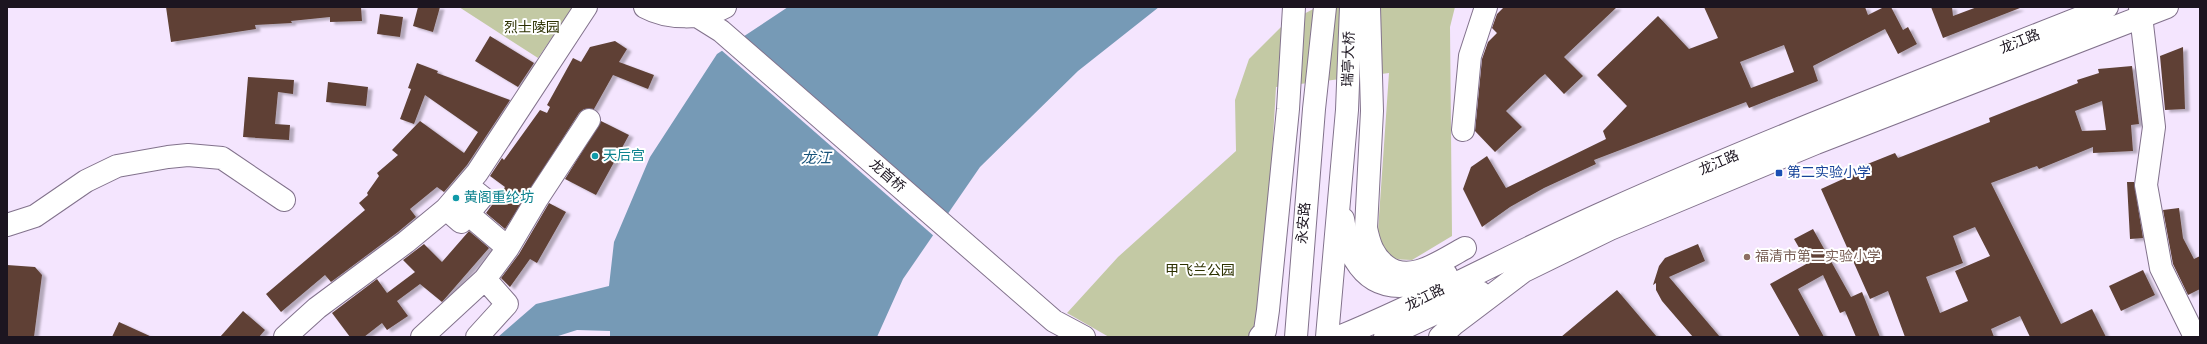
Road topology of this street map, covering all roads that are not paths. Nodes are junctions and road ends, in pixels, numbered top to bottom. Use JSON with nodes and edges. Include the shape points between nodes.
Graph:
{"nodes":[{"id":1,"x":586,"y":7,"type":"edge"},
{"id":2,"x":645,"y":7,"type":"edge"},
{"id":3,"x":725,"y":7,"type":"edge"},
{"id":4,"x":1294,"y":7,"type":"edge"},
{"id":5,"x":1325,"y":7,"type":"edge"},
{"id":6,"x":1351,"y":7,"type":"edge"},
{"id":7,"x":1369,"y":7,"type":"edge"},
{"id":8,"x":1486,"y":7,"type":"edge"},
{"id":9,"x":2107,"y":7,"type":"edge"},
{"id":10,"x":2167,"y":7,"type":"edge"},
{"id":11,"x":2140,"y":12,"type":"edge"},
{"id":12,"x":697,"y":16,"type":"junction"},
{"id":13,"x":1314,"y":109,"type":"joint"},
{"id":14,"x":589,"y":120,"type":"dead end"},
{"id":15,"x":1463,"y":130,"type":"dead end"},
{"id":16,"x":467,"y":185,"type":"junction"},
{"id":17,"x":284,"y":200,"type":"dead end"},
{"id":18,"x":1339,"y":204,"type":"junction"},
{"id":19,"x":446,"y":209,"type":"junction"},
{"id":20,"x":468,"y":214,"type":"junction"},
{"id":21,"x":7,"y":225,"type":"edge"},
{"id":22,"x":508,"y":248,"type":"junction"},
{"id":23,"x":1465,"y":248,"type":"dead end"},
{"id":24,"x":1485,"y":269,"type":"junction"},
{"id":25,"x":1524,"y":271,"type":"junction"},
{"id":26,"x":485,"y":279,"type":"junction"},
{"id":27,"x":1054,"y":329,"type":"edge"},
{"id":28,"x":293,"y":335,"type":"edge"},
{"id":29,"x":422,"y":337,"type":"edge"},
{"id":30,"x":477,"y":337,"type":"edge"},
{"id":31,"x":1084,"y":337,"type":"edge"},
{"id":32,"x":1260,"y":337,"type":"edge"},
{"id":33,"x":1296,"y":337,"type":"edge"},
{"id":34,"x":1327,"y":337,"type":"edge"},
{"id":35,"x":1339,"y":337,"type":"edge"},
{"id":36,"x":1385,"y":337,"type":"edge"},
{"id":37,"x":1440,"y":337,"type":"edge"},
{"id":38,"x":2196,"y":337,"type":"edge"}],
"edges":[{"from":1,"to":16,"type":"main road"},
{"from":2,"to":12,"type":"main road","via":[[656,13]]},
{"from":3,"to":12,"type":"main road"},
{"from":4,"to":32,"type":"main road","via":[[1288,109],[1268,310],[1265,331]]},
{"from":5,"to":13,"type":"main road","name":"瑞亭大桥"},
{"from":6,"to":18,"type":"main road","name":"瑞亭大桥","via":[[1347,110]]},
{"from":7,"to":23,"type":"main road","via":[[1372,111],[1366,228],[1370,246],[1381,262],[1393,271],[1404,274],[1420,271]]},
{"from":8,"to":15,"type":"main road","via":[[1470,56]]},
{"from":9,"to":24,"type":"main road","name":"龙江路","via":[[1810,123],[1604,212]]},
{"from":10,"to":11,"type":"main road","name":"龙江路"},
{"from":11,"to":25,"type":"main road","name":"龙江路","via":[[1816,142],[1610,229]]},
{"from":11,"to":38,"type":"main road","via":[[2154,127],[2146,185],[2161,268]]},
{"from":12,"to":27,"type":"main road","name":"龙首桥"},
{"from":13,"to":33,"type":"main road","name":"永安路"},
{"from":14,"to":22,"type":"main road"},
{"from":16,"to":19,"type":"main road"},
{"from":16,"to":20,"type":"main road","via":[[482,197]]},
{"from":17,"to":21,"type":"main road","via":[[222,158],[175,156],[117,166],[86,181],[35,216]]},
{"from":18,"to":24,"type":"main road","via":[[1351,252],[1363,270],[1378,281],[1397,287],[1423,284],[1454,271]]},
{"from":18,"to":34,"type":"main road"},
{"from":19,"to":20,"type":"main road","via":[[461,222]]},
{"from":19,"to":28,"type":"main road","via":[[317,308]]},
{"from":20,"to":22,"type":"main road"},
{"from":22,"to":26,"type":"main road"},
{"from":24,"to":35,"type":"main road","name":"龙江路"},
{"from":25,"to":36,"type":"main road"},
{"from":25,"to":37,"type":"main road","name":"龙江路"},
{"from":26,"to":29,"type":"main road"},
{"from":26,"to":30,"type":"main road","via":[[507,304]]},
{"from":27,"to":31,"type":"main road","name":"龙首桥"}]}
